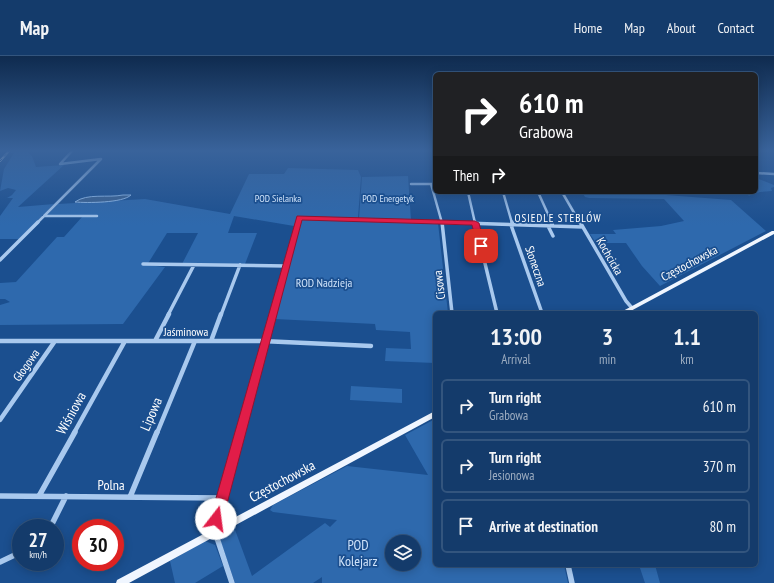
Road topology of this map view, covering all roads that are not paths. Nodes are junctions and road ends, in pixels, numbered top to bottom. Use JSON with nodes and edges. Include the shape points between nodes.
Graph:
{"nodes":[{"id":1,"x":84,"y":176,"type":"edge"},
{"id":2,"x":411,"y":184,"type":"dead end"},
{"id":3,"x":430,"y":184,"type":"joint"},
{"id":4,"x":468,"y":194,"type":"edge"},
{"id":5,"x":504,"y":194,"type":"edge"},
{"id":6,"x":539,"y":194,"type":"edge"},
{"id":7,"x":563,"y":194,"type":"edge"},
{"id":8,"x":44,"y":216,"type":"junction"},
{"id":9,"x":97,"y":216,"type":"dead end"},
{"id":10,"x":441,"y":222,"type":"junction"},
{"id":11,"x":475,"y":223,"type":"junction"},
{"id":12,"x":512,"y":225,"type":"junction"},
{"id":13,"x":548,"y":226,"type":"junction"},
{"id":14,"x":553,"y":226,"type":"junction"},
{"id":15,"x":583,"y":227,"type":"junction"},
{"id":16,"x":774,"y":233,"type":"edge"},
{"id":17,"x":553,"y":236,"type":"dead end"},
{"id":18,"x":0,"y":260,"type":"edge"},
{"id":19,"x":143,"y":264,"type":"dead end"},
{"id":20,"x":194,"y":265,"type":"junction"},
{"id":21,"x":240,"y":265,"type":"junction"},
{"id":22,"x":286,"y":266,"type":"junction"},
{"id":23,"x":632,"y":308,"type":"junction"},
{"id":24,"x":452,"y":311,"type":"edge"},
{"id":25,"x":497,"y":311,"type":"edge"},
{"id":26,"x":541,"y":311,"type":"edge"},
{"id":27,"x":627,"y":311,"type":"edge"},
{"id":28,"x":0,"y":341,"type":"edge"},
{"id":29,"x":55,"y":341,"type":"junction"},
{"id":30,"x":125,"y":341,"type":"junction"},
{"id":31,"x":155,"y":341,"type":"junction"},
{"id":32,"x":195,"y":341,"type":"junction"},
{"id":33,"x":210,"y":341,"type":"junction"},
{"id":34,"x":265,"y":341,"type":"junction"},
{"id":35,"x":371,"y":346,"type":"dead end"},
{"id":36,"x":433,"y":415,"type":"edge"},
{"id":37,"x":0,"y":420,"type":"edge"},
{"id":38,"x":0,"y":496,"type":"edge"},
{"id":39,"x":39,"y":496,"type":"junction"},
{"id":40,"x":66,"y":496,"type":"junction"},
{"id":41,"x":130,"y":497,"type":"junction"},
{"id":42,"x":222,"y":498,"type":"junction"},
{"id":43,"x":54,"y":519,"type":"edge"},
{"id":44,"x":216,"y":531,"type":"junction"},
{"id":45,"x":12,"y":556,"type":"edge"},
{"id":46,"x":0,"y":562,"type":"edge"},
{"id":47,"x":568,"y":567,"type":"edge"},
{"id":48,"x":120,"y":583,"type":"edge"},
{"id":49,"x":232,"y":583,"type":"edge"},
{"id":50,"x":572,"y":583,"type":"edge"}],
"edges":[{"from":1,"to":8,"type":"street"},
{"from":2,"to":3,"type":"street"},
{"from":3,"to":10,"type":"street","name":"Cisowa"},
{"from":4,"to":11,"type":"street"},
{"from":5,"to":12,"type":"street","name":"Słoneczna"},
{"from":6,"to":14,"type":"street"},
{"from":7,"to":15,"type":"street","name":"Kochcicka"},
{"from":8,"to":9,"type":"street"},
{"from":8,"to":18,"type":"street"},
{"from":10,"to":11,"type":"street"},
{"from":10,"to":22,"type":"street","via":[[301,217]]},
{"from":10,"to":24,"type":"street","name":"Cisowa"},
{"from":11,"to":12,"type":"street"},
{"from":11,"to":25,"type":"street"},
{"from":12,"to":13,"type":"street"},
{"from":12,"to":26,"type":"street","name":"Słoneczna"},
{"from":13,"to":14,"type":"street"},
{"from":13,"to":17,"type":"street"},
{"from":14,"to":15,"type":"street"},
{"from":15,"to":23,"type":"street","name":"Kochcicka"},
{"from":16,"to":23,"type":"main road","name":"Częstochowska"},
{"from":19,"to":20,"type":"street"},
{"from":20,"to":21,"type":"street"},
{"from":20,"to":31,"type":"street"},
{"from":21,"to":22,"type":"street"},
{"from":21,"to":33,"type":"street"},
{"from":22,"to":34,"type":"street"},
{"from":23,"to":27,"type":"main road","name":"Częstochowska"},
{"from":28,"to":29,"type":"street","name":"Jaśminowa"},
{"from":29,"to":30,"type":"street","name":"Jaśminowa"},
{"from":29,"to":37,"type":"street","name":"Głogowa"},
{"from":30,"to":31,"type":"street","name":"Jaśminowa"},
{"from":30,"to":39,"type":"street","name":"Wiśniowa"},
{"from":31,"to":32,"type":"street","name":"Jaśminowa"},
{"from":32,"to":33,"type":"street","name":"Jaśminowa"},
{"from":32,"to":41,"type":"street","name":"Lipowa"},
{"from":33,"to":34,"type":"street","name":"Jaśminowa"},
{"from":34,"to":35,"type":"street","name":"Jaśminowa"},
{"from":34,"to":42,"type":"street"},
{"from":36,"to":44,"type":"main road","name":"Częstochowska"},
{"from":38,"to":39,"type":"street","name":"Polna"},
{"from":39,"to":40,"type":"street","name":"Polna"},
{"from":40,"to":41,"type":"street","name":"Polna"},
{"from":40,"to":43,"type":"street"},
{"from":41,"to":42,"type":"street","name":"Polna"},
{"from":42,"to":44,"type":"street","via":[[216,519]]},
{"from":44,"to":48,"type":"main road","name":"Częstochowska"},
{"from":44,"to":49,"type":"street"},
{"from":45,"to":46,"type":"street"},
{"from":47,"to":50,"type":"street"}]}
